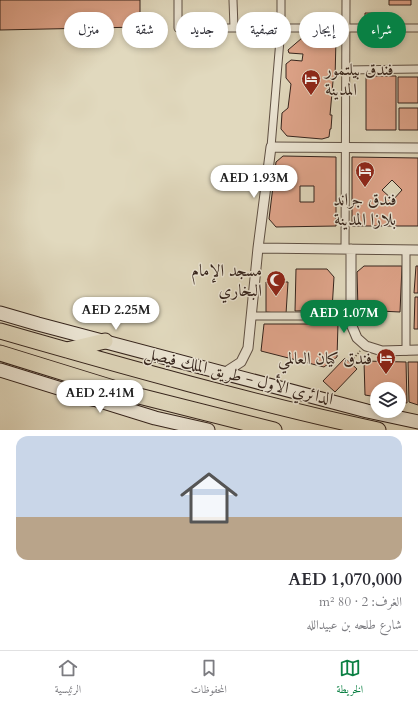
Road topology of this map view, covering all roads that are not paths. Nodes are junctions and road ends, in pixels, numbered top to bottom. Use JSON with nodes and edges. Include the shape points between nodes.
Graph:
{"nodes":[{"id":1,"x":178,"y":0,"type":"edge"},
{"id":2,"x":233,"y":0,"type":"edge"},
{"id":3,"x":281,"y":0,"type":"edge"},
{"id":4,"x":346,"y":0,"type":"edge"},
{"id":5,"x":281,"y":12,"type":"edge"},
{"id":6,"x":346,"y":12,"type":"edge"},
{"id":7,"x":234,"y":28,"type":"joint"},
{"id":8,"x":349,"y":28,"type":"edge"},
{"id":9,"x":418,"y":28,"type":"edge"},
{"id":10,"x":279,"y":48,"type":"edge"},
{"id":11,"x":346,"y":48,"type":"edge"},
{"id":12,"x":418,"y":69,"type":"edge"},
{"id":13,"x":346,"y":70,"type":"junction"},
{"id":14,"x":271,"y":147,"type":"junction"},
{"id":15,"x":346,"y":147,"type":"junction"},
{"id":16,"x":418,"y":148,"type":"edge"},
{"id":17,"x":258,"y":248,"type":"junction"},
{"id":18,"x":348,"y":249,"type":"junction"},
{"id":19,"x":406,"y":250,"type":"junction"},
{"id":20,"x":418,"y":250,"type":"edge"},
{"id":21,"x":0,"y":313,"type":"edge"},
{"id":22,"x":251,"y":316,"type":"junction"},
{"id":23,"x":351,"y":316,"type":"junction"},
{"id":24,"x":0,"y":331,"type":"edge"},
{"id":25,"x":105,"y":341,"type":"junction"},
{"id":26,"x":66,"y":350,"type":"junction"},
{"id":27,"x":418,"y":350,"type":"edge"},
{"id":28,"x":406,"y":351,"type":"junction"},
{"id":29,"x":0,"y":353,"type":"edge"},
{"id":30,"x":112,"y":364,"type":"junction"},
{"id":31,"x":0,"y":370,"type":"edge"},
{"id":32,"x":224,"y":373,"type":"junction"},
{"id":33,"x":106,"y":386,"type":"junction"},
{"id":34,"x":139,"y":396,"type":"junction"},
{"id":35,"x":92,"y":398,"type":"junction"},
{"id":36,"x":418,"y":422,"type":"edge"},
{"id":37,"x":208,"y":430,"type":"edge"},
{"id":38,"x":274,"y":430,"type":"edge"},
{"id":39,"x":378,"y":430,"type":"edge"}],
"edges":[{"from":1,"to":7,"type":"street","via":[[178,28]]},
{"from":2,"to":7,"type":"street"},
{"from":3,"to":5,"type":"street"},
{"from":4,"to":6,"type":"street"},
{"from":8,"to":9,"type":"street"},
{"from":10,"to":14,"type":"street"},
{"from":11,"to":13,"type":"street"},
{"from":12,"to":13,"type":"street"},
{"from":13,"to":15,"type":"street"},
{"from":14,"to":15,"type":"street"},
{"from":14,"to":17,"type":"street"},
{"from":15,"to":16,"type":"street"},
{"from":15,"to":18,"type":"street"},
{"from":17,"to":18,"type":"street"},
{"from":17,"to":22,"type":"street"},
{"from":18,"to":19,"type":"street"},
{"from":18,"to":23,"type":"street"},
{"from":19,"to":20,"type":"street"},
{"from":19,"to":28,"type":"street"},
{"from":21,"to":25,"type":"main road"},
{"from":22,"to":23,"type":"street"},
{"from":22,"to":32,"type":"street","via":[[248,348],[241,362]]},
{"from":23,"to":28,"type":"street","via":[[351,324],[357,338],[364,345],[382,351]]},
{"from":24,"to":26,"type":"highway","name":"الدائري الأول - طريق الملك فيصل"},
{"from":25,"to":26,"type":"highway"},
{"from":25,"to":32,"type":"main road"},
{"from":26,"to":30,"type":"highway","name":"الدائري الأول - طريق الملك فيصل"},
{"from":27,"to":28,"type":"street"},
{"from":29,"to":33,"type":"highway"},
{"from":30,"to":33,"type":"highway","via":[[101,374]]},
{"from":30,"to":39,"type":"highway","name":"الدائري الأول - طريق الملك فيصل","via":[[293,411]]},
{"from":31,"to":35,"type":"main road"},
{"from":32,"to":36,"type":"main road"},
{"from":33,"to":34,"type":"highway"},
{"from":34,"to":35,"type":"highway"},
{"from":34,"to":38,"type":"highway"},
{"from":35,"to":37,"type":"main road","via":[[155,418]]}]}
